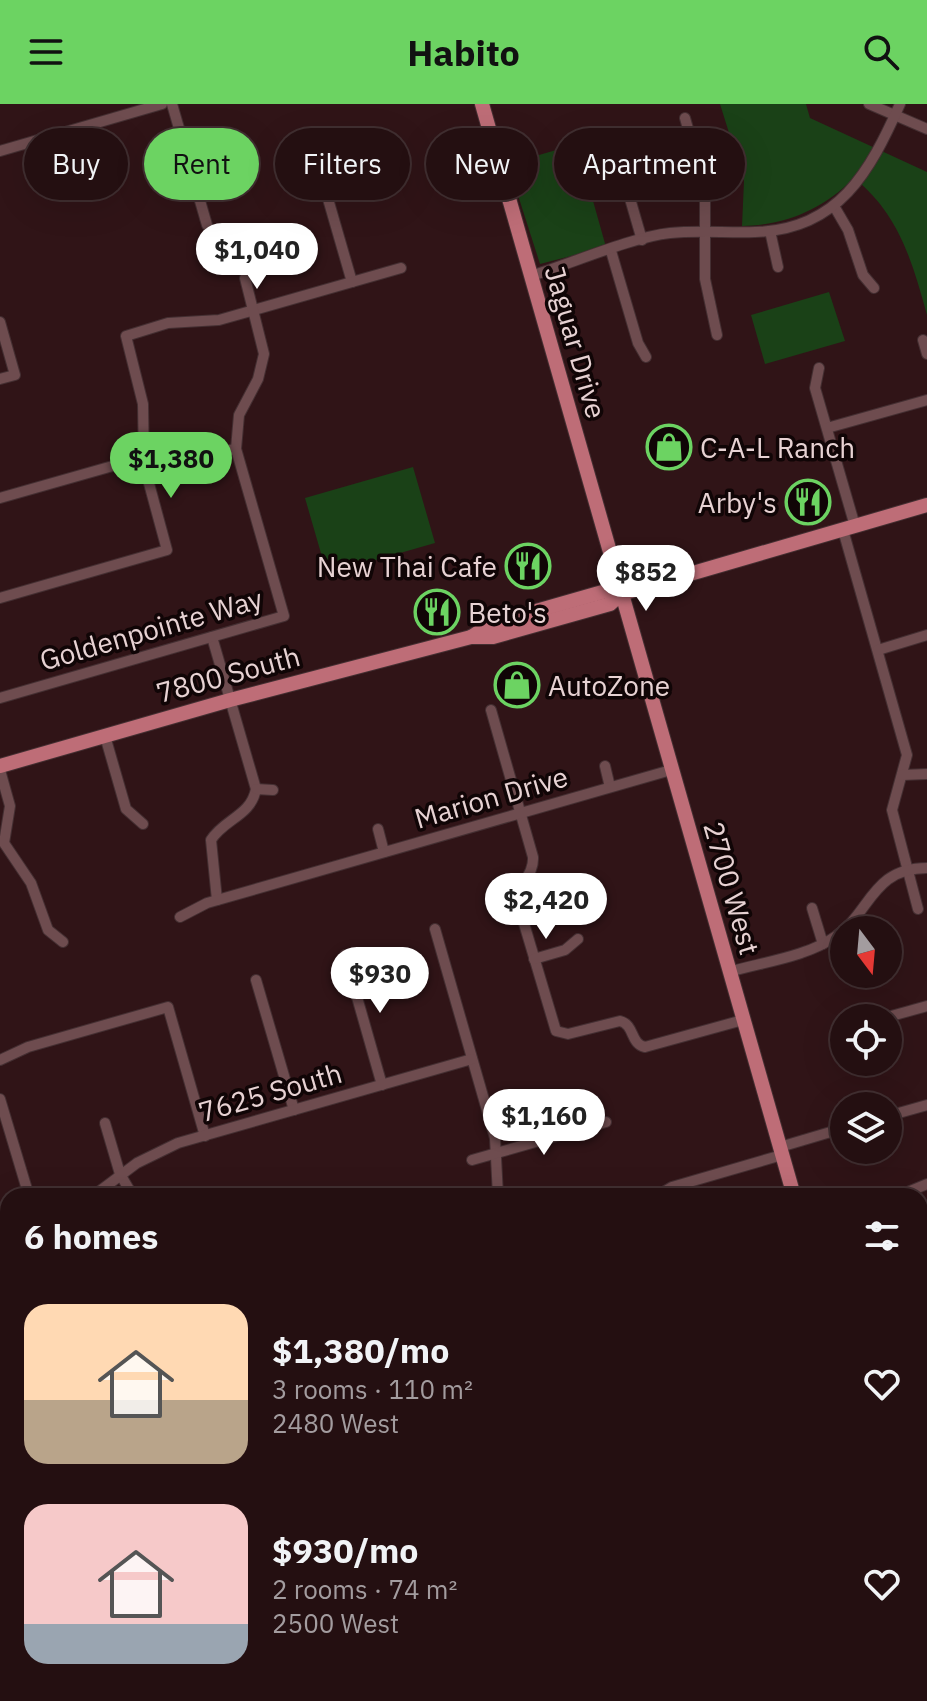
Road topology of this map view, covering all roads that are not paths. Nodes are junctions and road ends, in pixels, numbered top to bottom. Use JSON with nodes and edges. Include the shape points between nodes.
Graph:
{"nodes":[{"id":1,"x":162,"y":104,"type":"edge"},
{"id":2,"x":172,"y":104,"type":"edge"},
{"id":3,"x":482,"y":104,"type":"edge"},
{"id":4,"x":869,"y":104,"type":"edge"},
{"id":5,"x":900,"y":104,"type":"edge"},
{"id":6,"x":895,"y":115,"type":"junction"},
{"id":7,"x":685,"y":118,"type":"dead end"},
{"id":8,"x":927,"y":129,"type":"edge"},
{"id":9,"x":0,"y":151,"type":"edge"},
{"id":10,"x":328,"y":200,"type":"edge"},
{"id":11,"x":630,"y":200,"type":"edge"},
{"id":12,"x":834,"y":206,"type":"junction"},
{"id":13,"x":207,"y":225,"type":"dead end"},
{"id":14,"x":770,"y":231,"type":"junction"},
{"id":15,"x":705,"y":232,"type":"junction"},
{"id":16,"x":642,"y":240,"type":"junction"},
{"id":17,"x":611,"y":251,"type":"junction"},
{"id":18,"x":778,"y":267,"type":"dead end"},
{"id":19,"x":401,"y":268,"type":"dead end"},
{"id":20,"x":531,"y":276,"type":"junction"},
{"id":21,"x":245,"y":278,"type":"dead end"},
{"id":22,"x":352,"y":282,"type":"junction"},
{"id":23,"x":874,"y":288,"type":"dead end"},
{"id":24,"x":254,"y":310,"type":"junction"},
{"id":25,"x":0,"y":322,"type":"edge"},
{"id":26,"x":717,"y":335,"type":"dead end"},
{"id":27,"x":923,"y":340,"type":"dead end"},
{"id":28,"x":927,"y":354,"type":"edge"},
{"id":29,"x":646,"y":357,"type":"dead end"},
{"id":30,"x":819,"y":368,"type":"dead end"},
{"id":31,"x":0,"y":379,"type":"edge"},
{"id":32,"x":927,"y":400,"type":"edge"},
{"id":33,"x":827,"y":428,"type":"junction"},
{"id":34,"x":236,"y":449,"type":"junction"},
{"id":35,"x":143,"y":457,"type":"junction"},
{"id":36,"x":0,"y":498,"type":"edge"},
{"id":37,"x":927,"y":505,"type":"edge"},
{"id":38,"x":849,"y":528,"type":"junction"},
{"id":39,"x":621,"y":594,"type":"junction"},
{"id":40,"x":0,"y":598,"type":"edge"},
{"id":41,"x":927,"y":635,"type":"edge"},
{"id":42,"x":212,"y":637,"type":"junction"},
{"id":43,"x":878,"y":650,"type":"junction"},
{"id":44,"x":0,"y":698,"type":"edge"},
{"id":45,"x":230,"y":700,"type":"junction"},
{"id":46,"x":491,"y":710,"type":"dead end"},
{"id":47,"x":105,"y":736,"type":"junction"},
{"id":48,"x":605,"y":766,"type":"dead end"},
{"id":49,"x":0,"y":768,"type":"edge"},
{"id":50,"x":671,"y":770,"type":"junction"},
{"id":51,"x":927,"y":774,"type":"edge"},
{"id":52,"x":902,"y":775,"type":"junction"},
{"id":53,"x":610,"y":787,"type":"junction"},
{"id":54,"x":256,"y":789,"type":"junction"},
{"id":55,"x":273,"y":790,"type":"dead end"},
{"id":56,"x":521,"y":813,"type":"junction"},
{"id":57,"x":143,"y":824,"type":"dead end"},
{"id":58,"x":378,"y":829,"type":"dead end"},
{"id":59,"x":384,"y":852,"type":"junction"},
{"id":60,"x":927,"y":868,"type":"edge"},
{"id":61,"x":907,"y":870,"type":"junction"},
{"id":62,"x":217,"y":900,"type":"junction"},
{"id":63,"x":812,"y":908,"type":"dead end"},
{"id":64,"x":918,"y":909,"type":"dead end"},
{"id":65,"x":180,"y":917,"type":"dead end"},
{"id":66,"x":435,"y":929,"type":"dead end"},
{"id":67,"x":578,"y":939,"type":"dead end"},
{"id":68,"x":63,"y":942,"type":"dead end"},
{"id":69,"x":823,"y":944,"type":"junction"},
{"id":70,"x":345,"y":955,"type":"dead end"},
{"id":71,"x":534,"y":959,"type":"junction"},
{"id":72,"x":729,"y":972,"type":"junction"},
{"id":73,"x":256,"y":980,"type":"dead end"},
{"id":74,"x":927,"y":1006,"type":"edge"},
{"id":75,"x":902,"y":1013,"type":"edge"},
{"id":76,"x":743,"y":1020,"type":"junction"},
{"id":77,"x":472,"y":1059,"type":"junction"},
{"id":78,"x":0,"y":1060,"type":"edge"},
{"id":79,"x":382,"y":1085,"type":"junction"},
{"id":80,"x":0,"y":1099,"type":"edge"},
{"id":81,"x":927,"y":1105,"type":"edge"},
{"id":82,"x":294,"y":1110,"type":"junction"},
{"id":83,"x":902,"y":1112,"type":"edge"},
{"id":84,"x":606,"y":1122,"type":"dead end"},
{"id":85,"x":105,"y":1123,"type":"dead end"},
{"id":86,"x":830,"y":1133,"type":"edge"},
{"id":87,"x":205,"y":1136,"type":"junction"},
{"id":88,"x":781,"y":1151,"type":"junction"},
{"id":89,"x":497,"y":1153,"type":"junction"},
{"id":90,"x":472,"y":1160,"type":"dead end"},
{"id":91,"x":120,"y":1174,"type":"junction"},
{"id":92,"x":27,"y":1188,"type":"edge"},
{"id":93,"x":103,"y":1188,"type":"edge"},
{"id":94,"x":128,"y":1188,"type":"edge"},
{"id":95,"x":498,"y":1188,"type":"edge"},
{"id":96,"x":670,"y":1188,"type":"edge"},
{"id":97,"x":792,"y":1188,"type":"edge"}],
"edges":[{"from":1,"to":9,"type":"street"},
{"from":2,"to":13,"type":"street"},
{"from":3,"to":20,"type":"main road","name":"Jaguar Drive"},
{"from":4,"to":6,"type":"street"},
{"from":5,"to":6,"type":"street"},
{"from":6,"to":8,"type":"street"},
{"from":6,"to":12,"type":"street","via":[[871,165]]},
{"from":7,"to":15,"type":"street","via":[[705,189]]},
{"from":10,"to":22,"type":"street"},
{"from":11,"to":16,"type":"street"},
{"from":12,"to":14,"type":"street"},
{"from":12,"to":23,"type":"street","via":[[863,275]]},
{"from":14,"to":15,"type":"street"},
{"from":14,"to":18,"type":"street"},
{"from":15,"to":16,"type":"street"},
{"from":15,"to":26,"type":"street","via":[[706,299]]},
{"from":16,"to":17,"type":"street"},
{"from":17,"to":20,"type":"street"},
{"from":17,"to":29,"type":"street"},
{"from":19,"to":22,"type":"street"},
{"from":20,"to":39,"type":"main road","name":"Jaguar Drive"},
{"from":21,"to":24,"type":"street","name":"Goldenpointe Way"},
{"from":22,"to":24,"type":"street"},
{"from":24,"to":34,"type":"street","name":"Goldenpointe Way","via":[[264,354],[239,415]]},
{"from":24,"to":35,"type":"street","via":[[208,322],[156,325],[126,336],[143,404]]},
{"from":25,"to":31,"type":"street","via":[[15,375]]},
{"from":27,"to":28,"type":"street"},
{"from":30,"to":33,"type":"street","via":[[815,388]]},
{"from":32,"to":33,"type":"street"},
{"from":33,"to":38,"type":"street"},
{"from":34,"to":35,"type":"street"},
{"from":34,"to":42,"type":"street","name":"Goldenpointe Way","via":[[284,616]]},
{"from":35,"to":36,"type":"street"},
{"from":35,"to":40,"type":"street","via":[[167,550]]},
{"from":37,"to":38,"type":"main road","name":"7800 South"},
{"from":38,"to":39,"type":"main road","name":"7800 South"},
{"from":38,"to":43,"type":"street"},
{"from":39,"to":45,"type":"main road","name":"7800 South","via":[[610,604],[493,637],[471,637]]},
{"from":39,"to":50,"type":"main road","name":"2700 West"},
{"from":41,"to":43,"type":"street"},
{"from":42,"to":44,"type":"street","name":"Goldenpointe Way"},
{"from":42,"to":45,"type":"street"},
{"from":43,"to":52,"type":"street","via":[[907,755]]},
{"from":45,"to":47,"type":"main road","name":"7800 South"},
{"from":45,"to":54,"type":"street"},
{"from":46,"to":56,"type":"street"},
{"from":47,"to":49,"type":"main road","name":"7800 South"},
{"from":47,"to":57,"type":"street","via":[[126,809]]},
{"from":48,"to":53,"type":"street","name":"Marion Drive"},
{"from":49,"to":68,"type":"street","via":[[10,806],[4,843],[31,883],[48,930]]},
{"from":50,"to":53,"type":"street","name":"Marion Drive"},
{"from":50,"to":72,"type":"main road","name":"2700 West"},
{"from":51,"to":52,"type":"street"},
{"from":52,"to":61,"type":"street","via":[[892,810]]},
{"from":53,"to":56,"type":"street","name":"Marion Drive"},
{"from":54,"to":55,"type":"street"},
{"from":54,"to":62,"type":"street","via":[[245,811],[211,840]]},
{"from":56,"to":59,"type":"street","name":"Marion Drive"},
{"from":56,"to":71,"type":"street","via":[[533,862],[517,900]]},
{"from":58,"to":59,"type":"street","name":"Marion Drive"},
{"from":59,"to":62,"type":"street","name":"Marion Drive"},
{"from":60,"to":61,"type":"street"},
{"from":61,"to":64,"type":"street"},
{"from":61,"to":69,"type":"street","via":[[873,891],[847,927]]},
{"from":62,"to":65,"type":"street","name":"Marion Drive"},
{"from":63,"to":69,"type":"street"},
{"from":66,"to":77,"type":"street"},
{"from":67,"to":71,"type":"street","via":[[565,950]]},
{"from":69,"to":72,"type":"street"},
{"from":70,"to":79,"type":"street"},
{"from":71,"to":76,"type":"street","via":[[559,1033],[620,1021],[645,1047]]},
{"from":72,"to":76,"type":"main road","name":"2700 West"},
{"from":73,"to":82,"type":"street"},
{"from":74,"to":75,"type":"street"},
{"from":76,"to":88,"type":"main road","name":"2700 West"},
{"from":77,"to":79,"type":"street","name":"7625 South"},
{"from":77,"to":89,"type":"street"},
{"from":78,"to":87,"type":"street","via":[[168,1007]]},
{"from":79,"to":82,"type":"street","name":"7625 South"},
{"from":80,"to":92,"type":"street"},
{"from":81,"to":83,"type":"street"},
{"from":82,"to":87,"type":"street","name":"7625 South"},
{"from":84,"to":89,"type":"street"},
{"from":85,"to":91,"type":"street"},
{"from":86,"to":88,"type":"street"},
{"from":87,"to":91,"type":"street","name":"7625 South","via":[[157,1152]]},
{"from":88,"to":96,"type":"street"},
{"from":88,"to":97,"type":"main road","name":"2700 West"},
{"from":89,"to":90,"type":"street"},
{"from":89,"to":95,"type":"street"},
{"from":91,"to":93,"type":"street","name":"7625 South"},
{"from":91,"to":94,"type":"street"}]}
